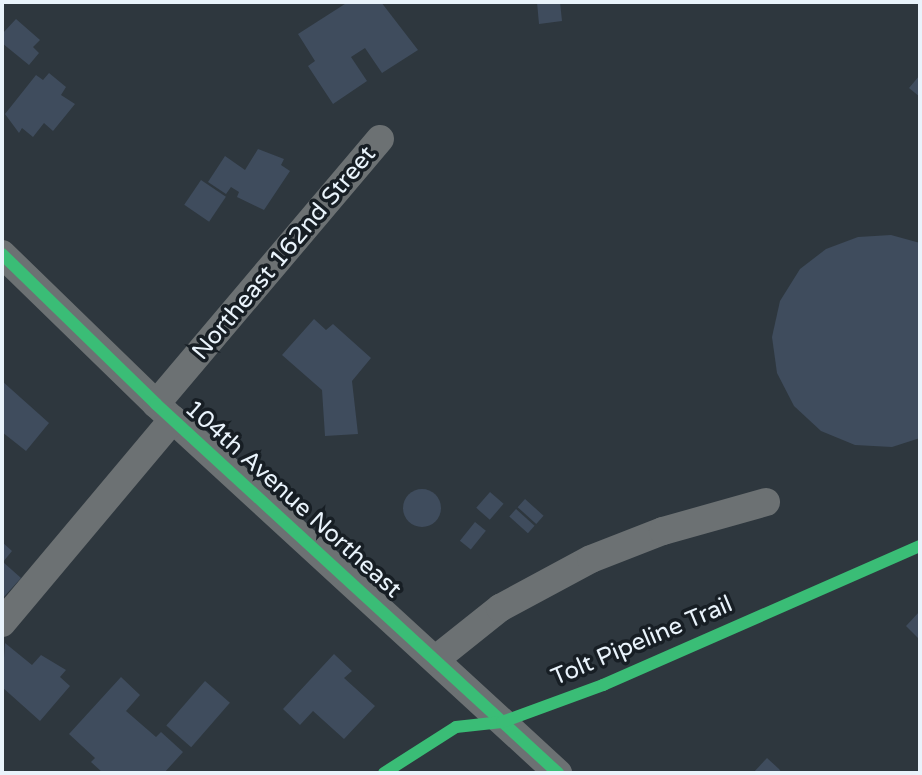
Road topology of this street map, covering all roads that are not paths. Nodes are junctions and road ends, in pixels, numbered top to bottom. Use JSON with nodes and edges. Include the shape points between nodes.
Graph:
{"nodes":[{"id":1,"x":380,"y":139,"type":"dead end"},
{"id":2,"x":2,"y":254,"type":"edge"},
{"id":3,"x":164,"y":412,"type":"junction"},
{"id":4,"x":766,"y":502,"type":"dead end"},
{"id":5,"x":2,"y":623,"type":"edge"},
{"id":6,"x":436,"y":659,"type":"junction"},
{"id":7,"x":558,"y":773,"type":"edge"}],
"edges":[{"from":1,"to":3,"type":"street","name":"Northeast 162nd Street"},
{"from":2,"to":3,"type":"street","name":"104th Avenue Northeast"},
{"from":3,"to":5,"type":"street","name":"Northeast 162nd Street"},
{"from":3,"to":6,"type":"street","name":"104th Avenue Northeast"},
{"from":4,"to":6,"type":"street","via":[[663,531],[591,559],[500,608]]},
{"from":6,"to":7,"type":"street","name":"104th Avenue Northeast"}]}
